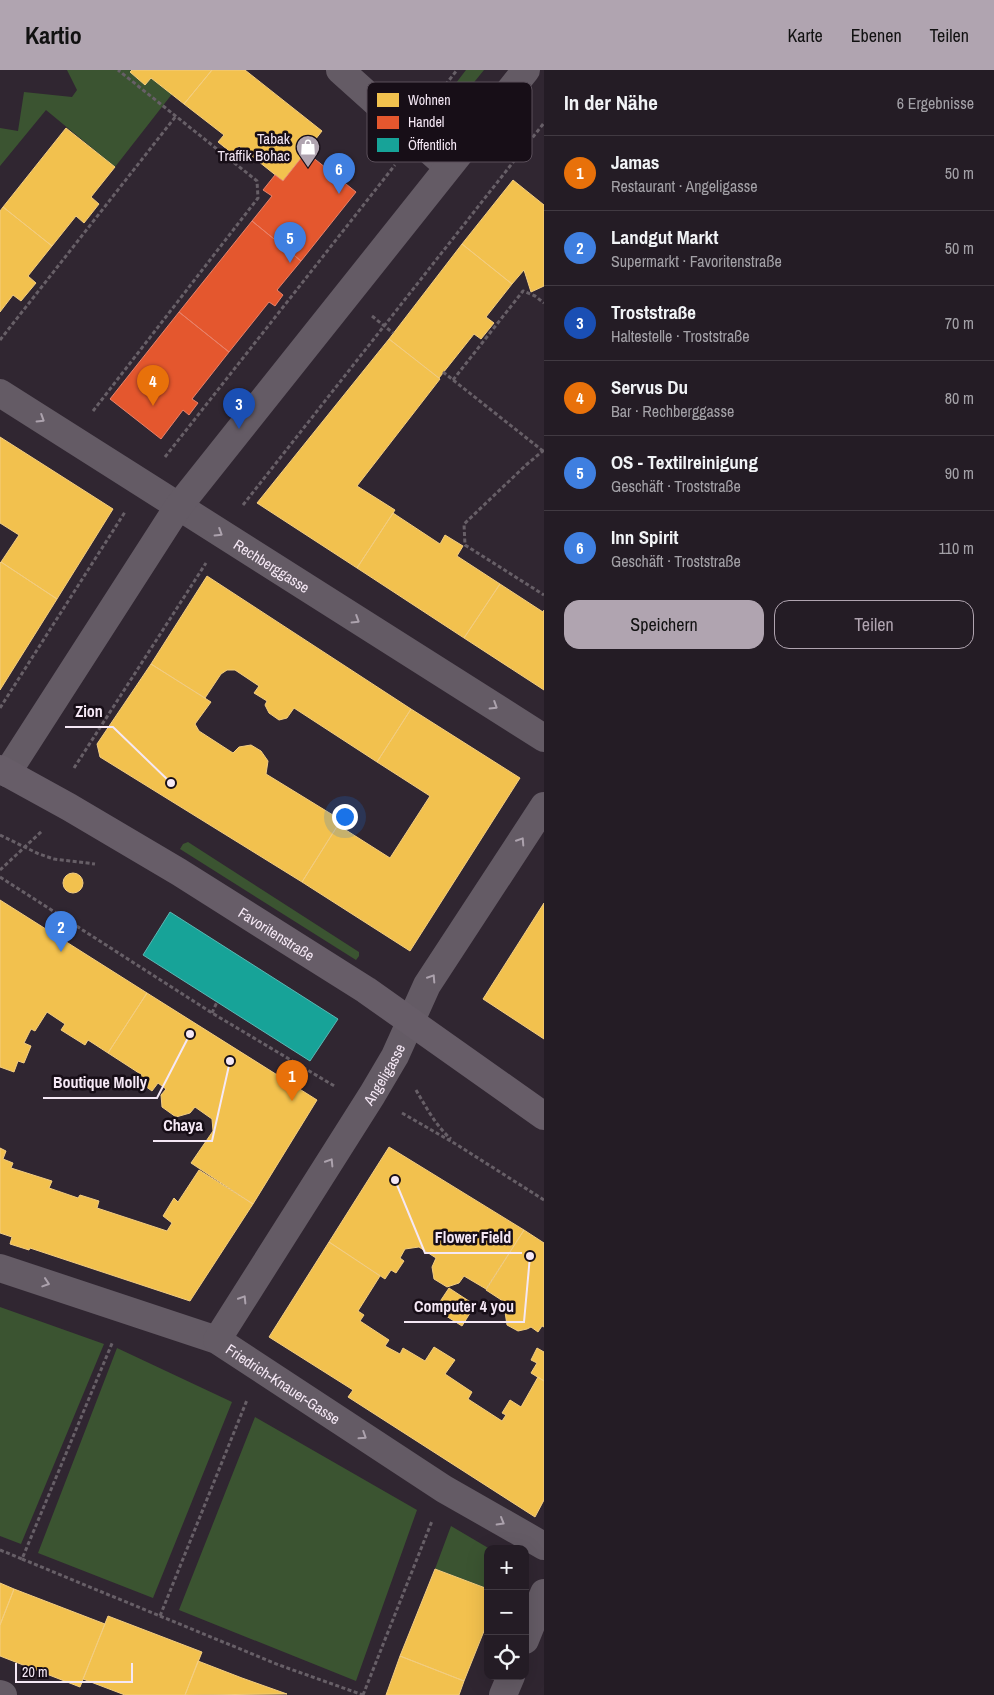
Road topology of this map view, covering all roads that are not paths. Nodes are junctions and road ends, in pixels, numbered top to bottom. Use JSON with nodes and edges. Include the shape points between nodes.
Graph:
{"nodes":[{"id":1,"x":340,"y":70,"type":"edge"},
{"id":2,"x":526,"y":70,"type":"edge"},
{"id":3,"x":516,"y":82,"type":"edge"},
{"id":4,"x":367,"y":94,"type":"edge"},
{"id":5,"x":442,"y":162,"type":"edge"},
{"id":6,"x":452,"y":162,"type":"edge"},
{"id":7,"x":448,"y":167,"type":"junction"},
{"id":8,"x":0,"y":393,"type":"edge"},
{"id":9,"x":178,"y":507,"type":"junction"},
{"id":10,"x":544,"y":738,"type":"edge"},
{"id":11,"x":4,"y":771,"type":"edge"},
{"id":12,"x":544,"y":806,"type":"edge"},
{"id":13,"x":410,"y":1021,"type":"junction"},
{"id":14,"x":544,"y":1116,"type":"edge"},
{"id":15,"x":0,"y":1268,"type":"edge"},
{"id":16,"x":217,"y":1340,"type":"junction"},
{"id":17,"x":544,"y":1546,"type":"edge"},
{"id":18,"x":544,"y":1593,"type":"edge"},
{"id":19,"x":527,"y":1635,"type":"edge"},
{"id":20,"x":509,"y":1680,"type":"edge"},
{"id":21,"x":503,"y":1695,"type":"edge"}],
"edges":[{"from":1,"to":4,"type":"street"},
{"from":2,"to":3,"type":"street"},
{"from":5,"to":7,"type":"street"},
{"from":6,"to":7,"type":"street"},
{"from":7,"to":9,"type":"street"},
{"from":8,"to":9,"type":"street","name":"Rechberggasse","one_way":true},
{"from":9,"to":10,"type":"street","name":"Rechberggasse","one_way":true},
{"from":9,"to":11,"type":"street"},
{"from":11,"to":13,"type":"main road","name":"Favoritenstraße","via":[[179,872]]},
{"from":13,"to":12,"type":"street","name":"Angeligasse","one_way":true,"via":[[427,985]]},
{"from":13,"to":14,"type":"main road","name":"Favoritenstraße"},
{"from":16,"to":13,"type":"street","name":"Angeligasse","one_way":true,"via":[[372,1095],[395,1056]]},
{"from":15,"to":16,"type":"street","name":"Friedrich-Knauer-Gasse","one_way":true},
{"from":16,"to":17,"type":"street","name":"Friedrich-Knauer-Gasse","one_way":true,"via":[[444,1489]]},
{"from":18,"to":19,"type":"street"},
{"from":20,"to":21,"type":"street"}]}
